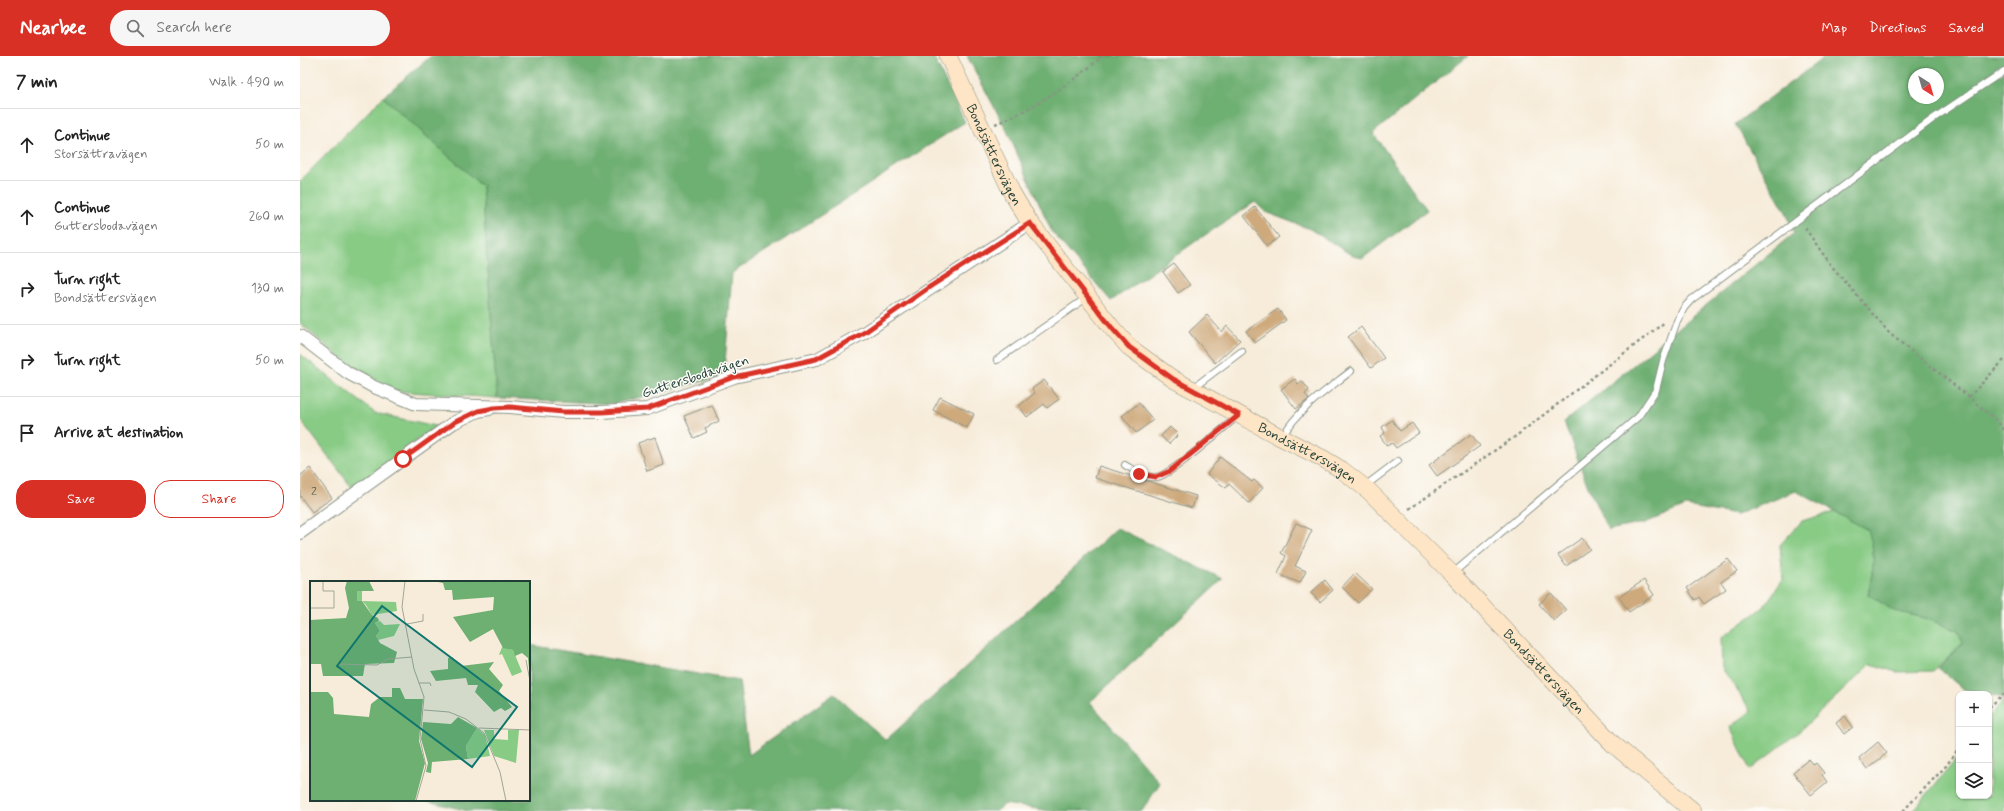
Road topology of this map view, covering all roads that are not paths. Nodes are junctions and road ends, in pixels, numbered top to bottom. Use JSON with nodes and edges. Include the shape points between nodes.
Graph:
{"nodes":[{"id":1,"x":948,"y":56,"type":"edge"},
{"id":2,"x":2004,"y":71,"type":"edge"},
{"id":3,"x":1030,"y":223,"type":"junction"},
{"id":4,"x":1087,"y":297,"type":"junction"},
{"id":5,"x":300,"y":336,"type":"edge"},
{"id":6,"x":1242,"y":351,"type":"dead end"},
{"id":7,"x":997,"y":360,"type":"dead end"},
{"id":8,"x":1351,"y":371,"type":"dead end"},
{"id":9,"x":1192,"y":390,"type":"junction"},
{"id":10,"x":494,"y":408,"type":"junction"},
{"id":11,"x":1239,"y":415,"type":"junction"},
{"id":12,"x":1282,"y":438,"type":"junction"},
{"id":13,"x":1398,"y":462,"type":"dead end"},
{"id":14,"x":1125,"y":465,"type":"dead end"},
{"id":15,"x":1364,"y":487,"type":"junction"},
{"id":16,"x":300,"y":533,"type":"edge"},
{"id":17,"x":1452,"y":574,"type":"junction"},
{"id":18,"x":1693,"y":811,"type":"edge"}],
"edges":[{"from":1,"to":3,"type":"street","name":"Bondsättersvägen","via":[[1012,193]]},
{"from":2,"to":17,"type":"lane","via":[[1934,118],[1691,300],[1677,321],[1656,390],[1638,417]]},
{"from":3,"to":4,"type":"street","name":"Bondsättersvägen"},
{"from":3,"to":10,"type":"street","name":"Guttersbodavägen","via":[[931,286],[865,332],[816,359],[734,377],[647,409],[602,412]]},
{"from":4,"to":7,"type":"lane"},
{"from":4,"to":9,"type":"street","name":"Bondsättersvägen","via":[[1129,347]]},
{"from":5,"to":10,"type":"street","name":"Guttersbodavägen","via":[[348,373],[398,398],[416,404]]},
{"from":6,"to":9,"type":"lane"},
{"from":8,"to":12,"type":"lane","via":[[1289,424]]},
{"from":9,"to":11,"type":"street","name":"Bondsättersvägen"},
{"from":10,"to":16,"type":"street","via":[[478,411],[453,423]]},
{"from":11,"to":12,"type":"street","name":"Bondsättersvägen"},
{"from":11,"to":14,"type":"lane","via":[[1170,471],[1156,477],[1139,474]]},
{"from":12,"to":15,"type":"street","name":"Bondsättersvägen","via":[[1342,470]]},
{"from":13,"to":15,"type":"lane"},
{"from":15,"to":17,"type":"street","name":"Bondsättersvägen"},
{"from":17,"to":18,"type":"street","name":"Bondsättersvägen","via":[[1613,744]]}]}
